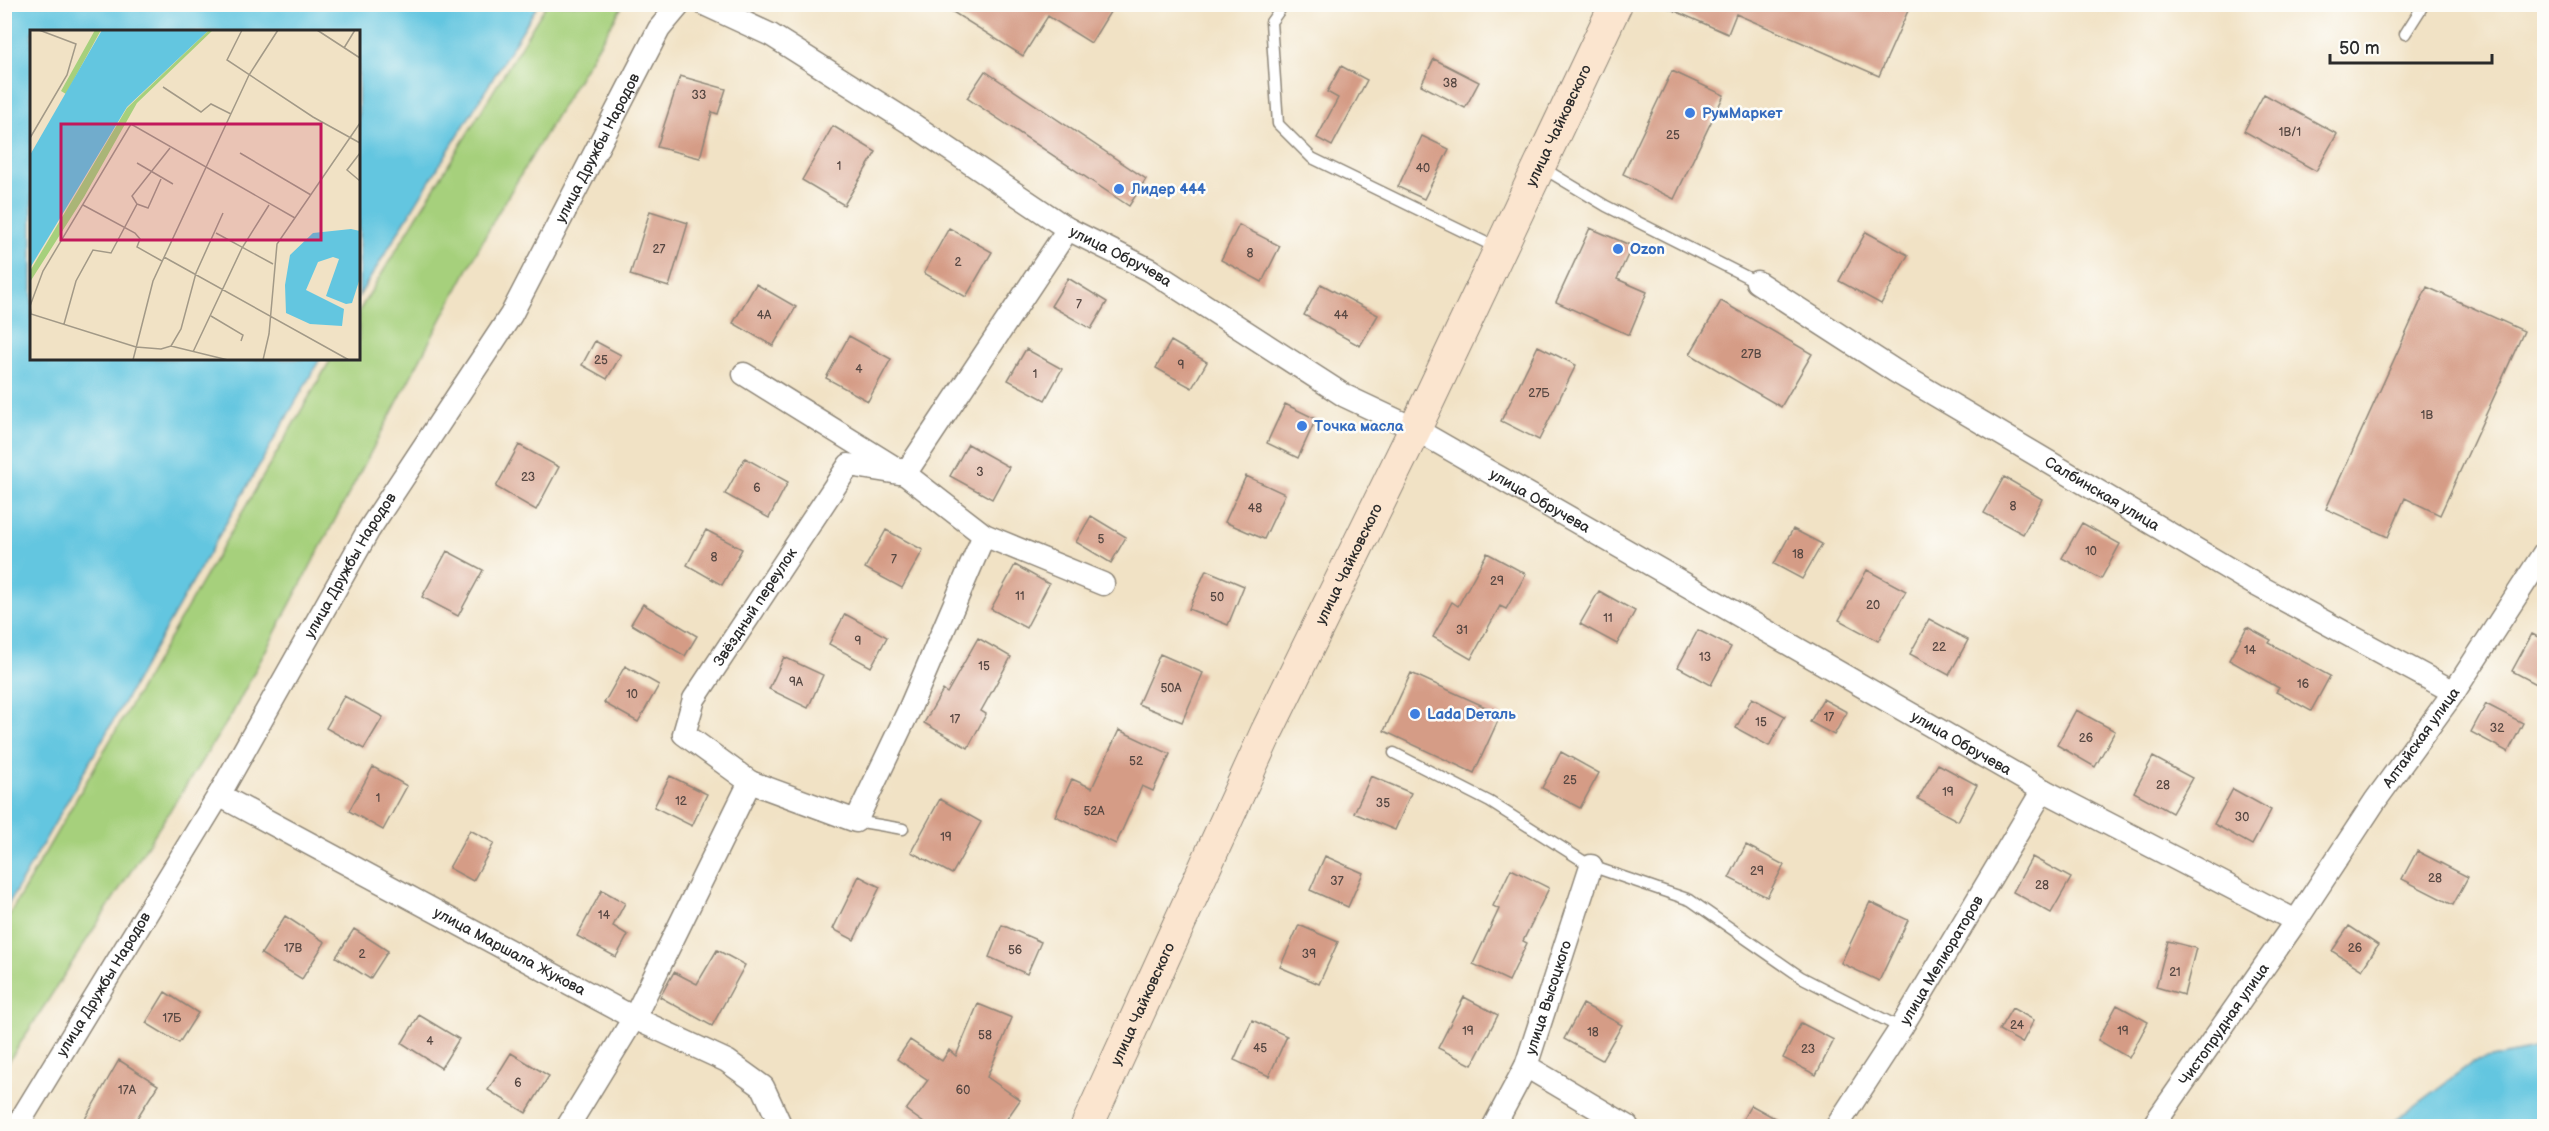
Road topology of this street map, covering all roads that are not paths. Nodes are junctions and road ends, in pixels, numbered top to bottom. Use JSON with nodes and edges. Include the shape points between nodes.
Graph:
{"nodes":[{"id":1,"x":680,"y":4,"type":"edge"},
{"id":2,"x":705,"y":4,"type":"edge"},
{"id":3,"x":1284,"y":4,"type":"edge"},
{"id":4,"x":1616,"y":4,"type":"edge"},
{"id":5,"x":2424,"y":4,"type":"edge"},
{"id":6,"x":2406,"y":34,"type":"dead end"},
{"id":7,"x":1540,"y":167,"type":"junction"},
{"id":8,"x":1068,"y":229,"type":"junction"},
{"id":9,"x":1500,"y":250,"type":"junction"},
{"id":10,"x":1757,"y":282,"type":"joint"},
{"id":11,"x":744,"y":375,"type":"dead end"},
{"id":12,"x":1415,"y":429,"type":"junction"},
{"id":13,"x":905,"y":474,"type":"junction"},
{"id":14,"x":984,"y":536,"type":"junction"},
{"id":15,"x":2544,"y":552,"type":"edge"},
{"id":16,"x":1103,"y":584,"type":"dead end"},
{"id":17,"x":2454,"y":692,"type":"junction"},
{"id":18,"x":1394,"y":753,"type":"dead end"},
{"id":19,"x":750,"y":782,"type":"junction"},
{"id":20,"x":2043,"y":790,"type":"junction"},
{"id":21,"x":219,"y":795,"type":"junction"},
{"id":22,"x":856,"y":821,"type":"junction"},
{"id":23,"x":903,"y":829,"type":"dead end"},
{"id":24,"x":1591,"y":866,"type":"junction"},
{"id":25,"x":2296,"y":921,"type":"junction"},
{"id":26,"x":634,"y":1018,"type":"junction"},
{"id":27,"x":1901,"y":1028,"type":"junction"},
{"id":28,"x":1526,"y":1066,"type":"junction"},
{"id":29,"x":17,"y":1126,"type":"edge"},
{"id":30,"x":568,"y":1126,"type":"edge"},
{"id":31,"x":778,"y":1126,"type":"edge"},
{"id":32,"x":1087,"y":1126,"type":"edge"},
{"id":33,"x":1494,"y":1126,"type":"edge"},
{"id":34,"x":1627,"y":1126,"type":"edge"},
{"id":35,"x":1837,"y":1126,"type":"edge"},
{"id":36,"x":2153,"y":1126,"type":"edge"}],
"edges":[{"from":1,"to":21,"type":"street","name":"улица Дружбы Народов","via":[[659,29],[511,315],[368,531]]},
{"from":2,"to":8,"type":"street","name":"улица Обручева","via":[[771,35]]},
{"from":3,"to":9,"type":"lane","via":[[1271,22],[1278,124],[1312,158]]},
{"from":4,"to":7,"type":"main road","name":"улица Чайковского"},
{"from":5,"to":6,"type":"lane"},
{"from":7,"to":9,"type":"main road","name":"улица Чайковского"},
{"from":7,"to":10,"type":"lane","via":[[1606,206]]},
{"from":8,"to":12,"type":"street","name":"улица Обручева","via":[[1150,270],[1345,396]]},
{"from":8,"to":13,"type":"street"},
{"from":9,"to":12,"type":"main road","name":"улица Чайковского"},
{"from":10,"to":17,"type":"street","name":"Салбинская улица","via":[[1896,371],[2251,582]]},
{"from":11,"to":13,"type":"street","name":"Звёздный переулок"},
{"from":12,"to":20,"type":"street","name":"улица Обручева"},
{"from":12,"to":32,"type":"main road","name":"улица Чайковского","via":[[1267,731]]},
{"from":13,"to":14,"type":"street","name":"Звёздный переулок"},
{"from":13,"to":19,"type":"street","name":"Звёздный переулок","via":[[849,465],[694,699],[684,734]]},
{"from":14,"to":16,"type":"street","name":"Звёздный переулок"},
{"from":14,"to":22,"type":"street"},
{"from":15,"to":17,"type":"street","name":"Алтайская улица"},
{"from":17,"to":25,"type":"street","name":"Алтайская улица","via":[[2375,801]]},
{"from":18,"to":24,"type":"lane","via":[[1490,802]]},
{"from":19,"to":22,"type":"street","name":"Звёздный переулок"},
{"from":19,"to":26,"type":"street"},
{"from":20,"to":25,"type":"street","name":"улица Обручева"},
{"from":20,"to":27,"type":"street","name":"улица Мелиораторов"},
{"from":21,"to":26,"type":"street","name":"улица Маршала Жукова"},
{"from":21,"to":29,"type":"street","name":"улица Дружбы Народов"},
{"from":22,"to":23,"type":"lane"},
{"from":24,"to":27,"type":"lane","via":[[1690,900],[1801,976]]},
{"from":24,"to":28,"type":"street","name":"улица Высоцкого"},
{"from":25,"to":36,"type":"street","name":"Чистопрудная улица"},
{"from":26,"to":30,"type":"street"},
{"from":26,"to":31,"type":"street","name":"улица Маршала Жукова","via":[[727,1061],[745,1074],[763,1088]]},
{"from":27,"to":35,"type":"street","name":"улица Мелиораторов"},
{"from":28,"to":33,"type":"street","name":"улица Высоцкого"},
{"from":28,"to":34,"type":"street"}]}
